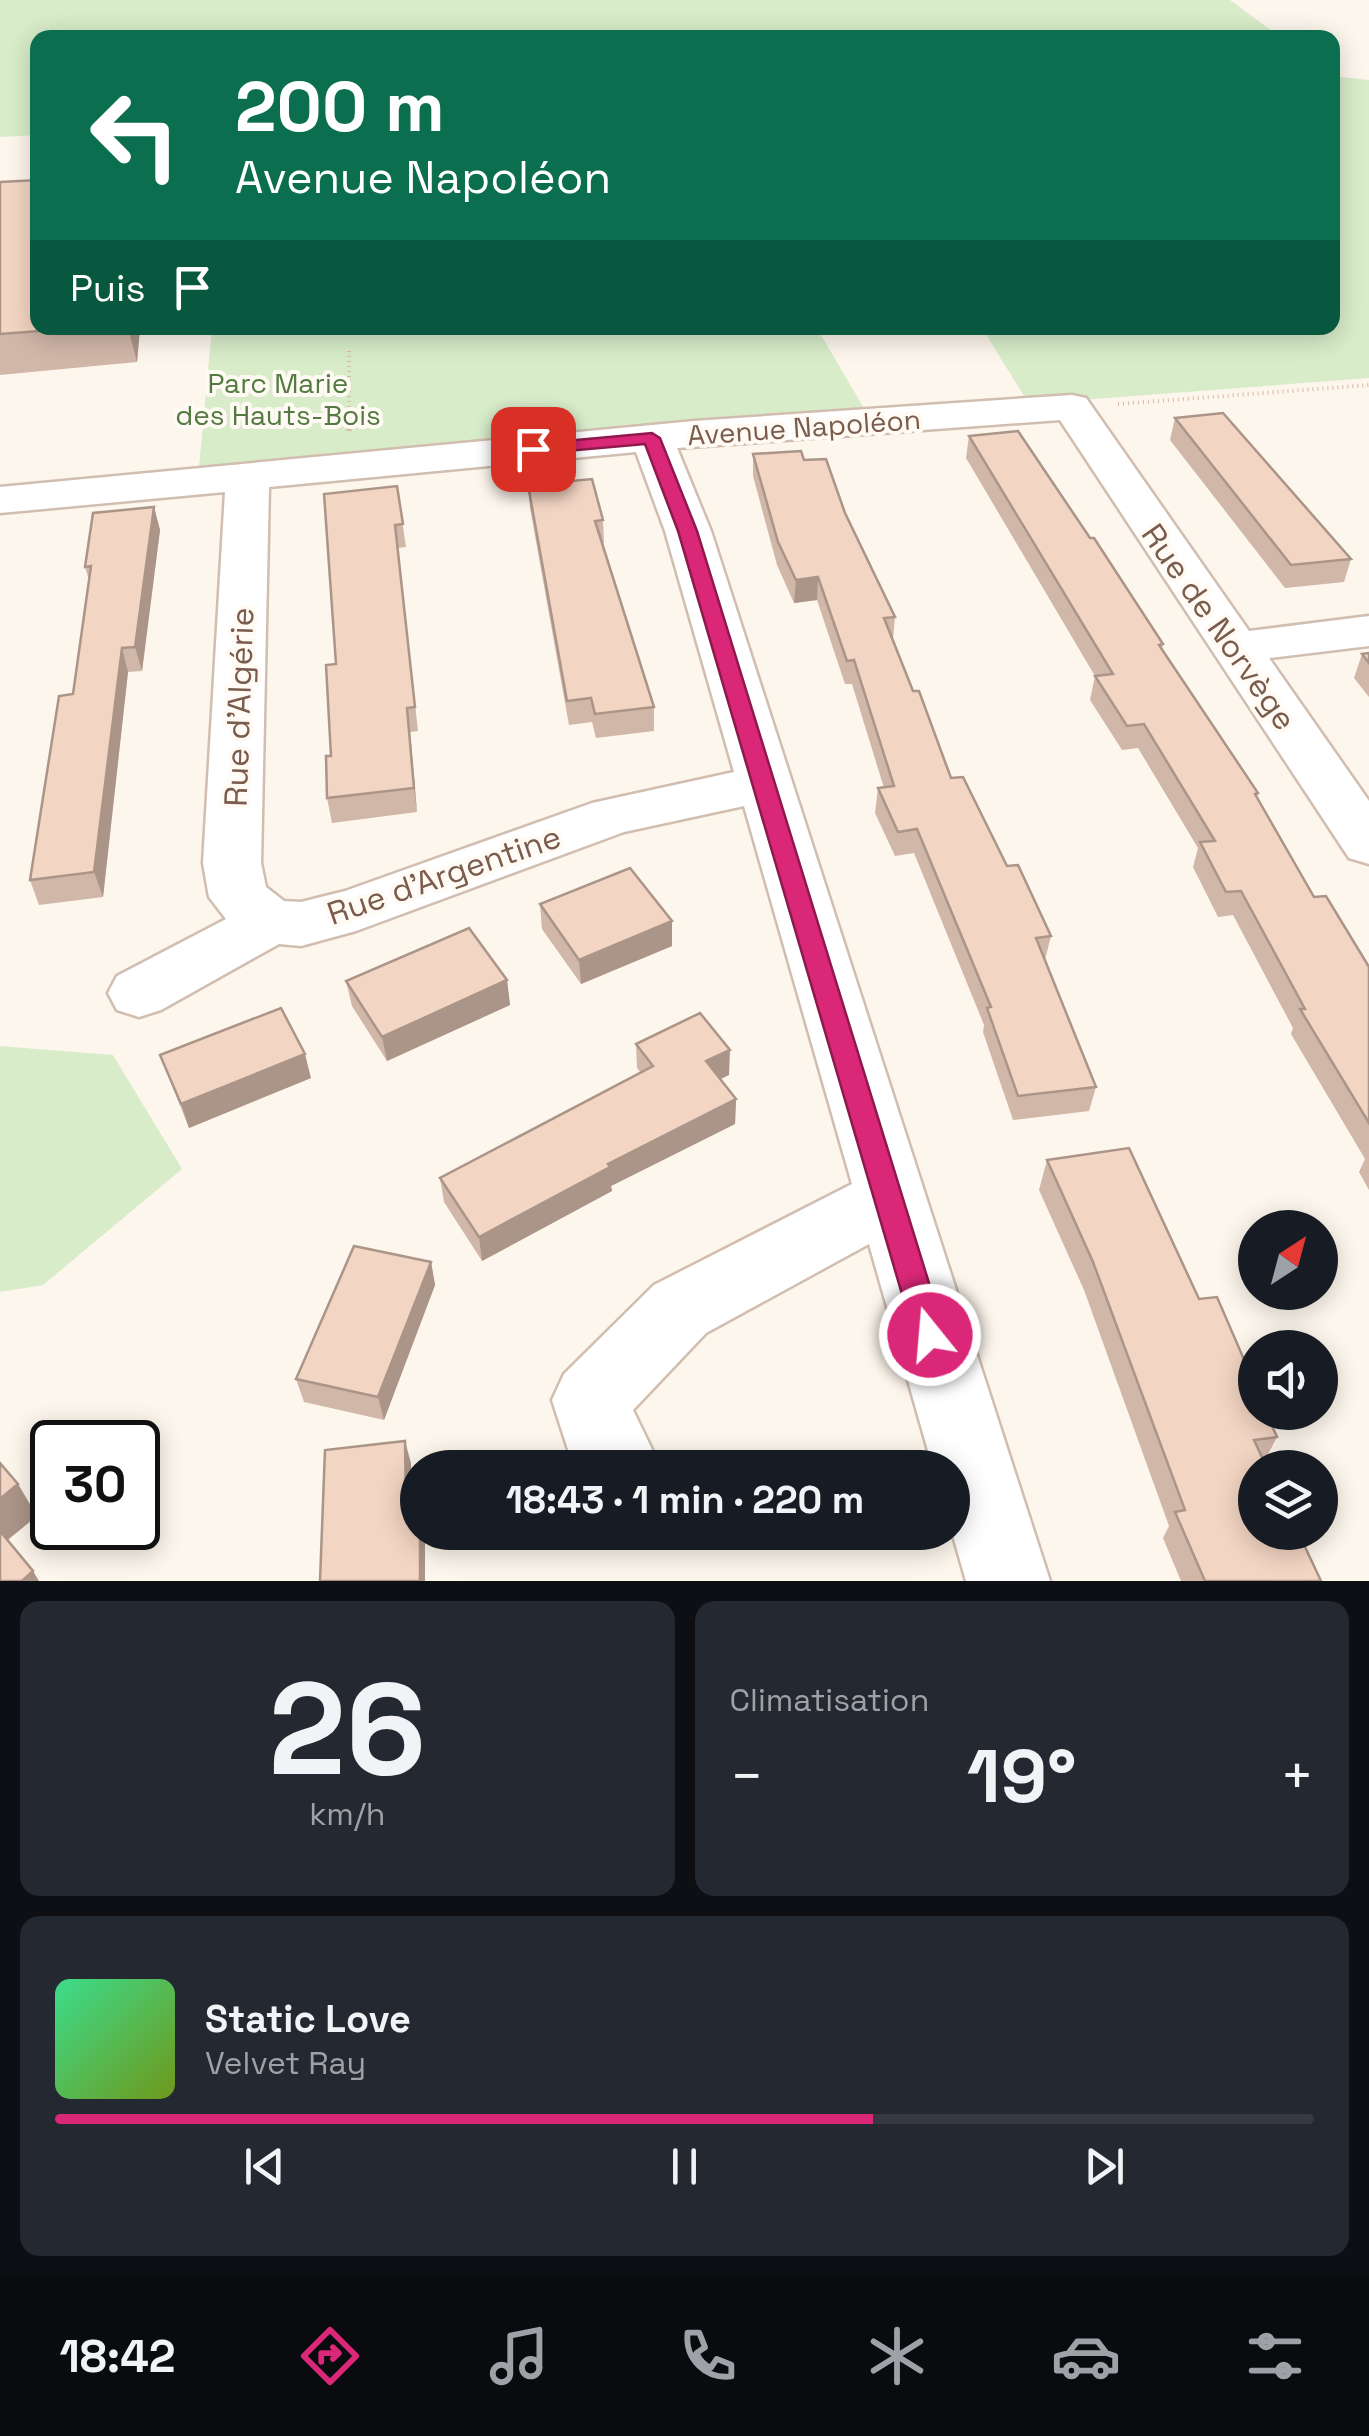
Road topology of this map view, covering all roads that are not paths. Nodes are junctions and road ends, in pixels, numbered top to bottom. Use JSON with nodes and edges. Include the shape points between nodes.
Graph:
{"nodes":[{"id":1,"x":1072,"y":408,"type":"joint"},
{"id":2,"x":652,"y":438,"type":"junction"},
{"id":3,"x":248,"y":476,"type":"junction"},
{"id":4,"x":0,"y":500,"type":"edge"},
{"id":5,"x":1369,"y":631,"type":"edge"},
{"id":6,"x":1232,"y":648,"type":"junction"},
{"id":7,"x":762,"y":784,"type":"junction"},
{"id":8,"x":1369,"y":844,"type":"edge"},
{"id":9,"x":270,"y":922,"type":"junction"},
{"id":10,"x":139,"y":993,"type":"dead end"},
{"id":11,"x":888,"y":1199,"type":"junction"},
{"id":12,"x":607,"y":1450,"type":"edge"},
{"id":13,"x":956,"y":1450,"type":"edge"},
{"id":14,"x":970,"y":1492,"type":"edge"},
{"id":15,"x":1008,"y":1581,"type":"edge"}],
"edges":[{"from":1,"to":2,"type":"street","name":"Avenue Napoléon"},
{"from":1,"to":6,"type":"street","name":"Rue de Norvège"},
{"from":2,"to":3,"type":"street","name":"Avenue Napoléon"},
{"from":2,"to":7,"type":"street","via":[[688,531]]},
{"from":3,"to":4,"type":"street","name":"Avenue Napoléon"},
{"from":3,"to":9,"type":"street","name":"Rue d'Algérie","via":[[232,862],[238,897]]},
{"from":5,"to":6,"type":"street"},
{"from":6,"to":8,"type":"street","name":"Rue de Norvège"},
{"from":7,"to":9,"type":"street","name":"Rue d'Argentine","via":[[612,816],[356,910],[301,924]]},
{"from":7,"to":11,"type":"street"},
{"from":9,"to":10,"type":"street","name":"Rue d'Argentine"},
{"from":11,"to":12,"type":"street","via":[[680,1309],[591,1400]]},
{"from":11,"to":13,"type":"street"},
{"from":14,"to":15,"type":"street"}]}
